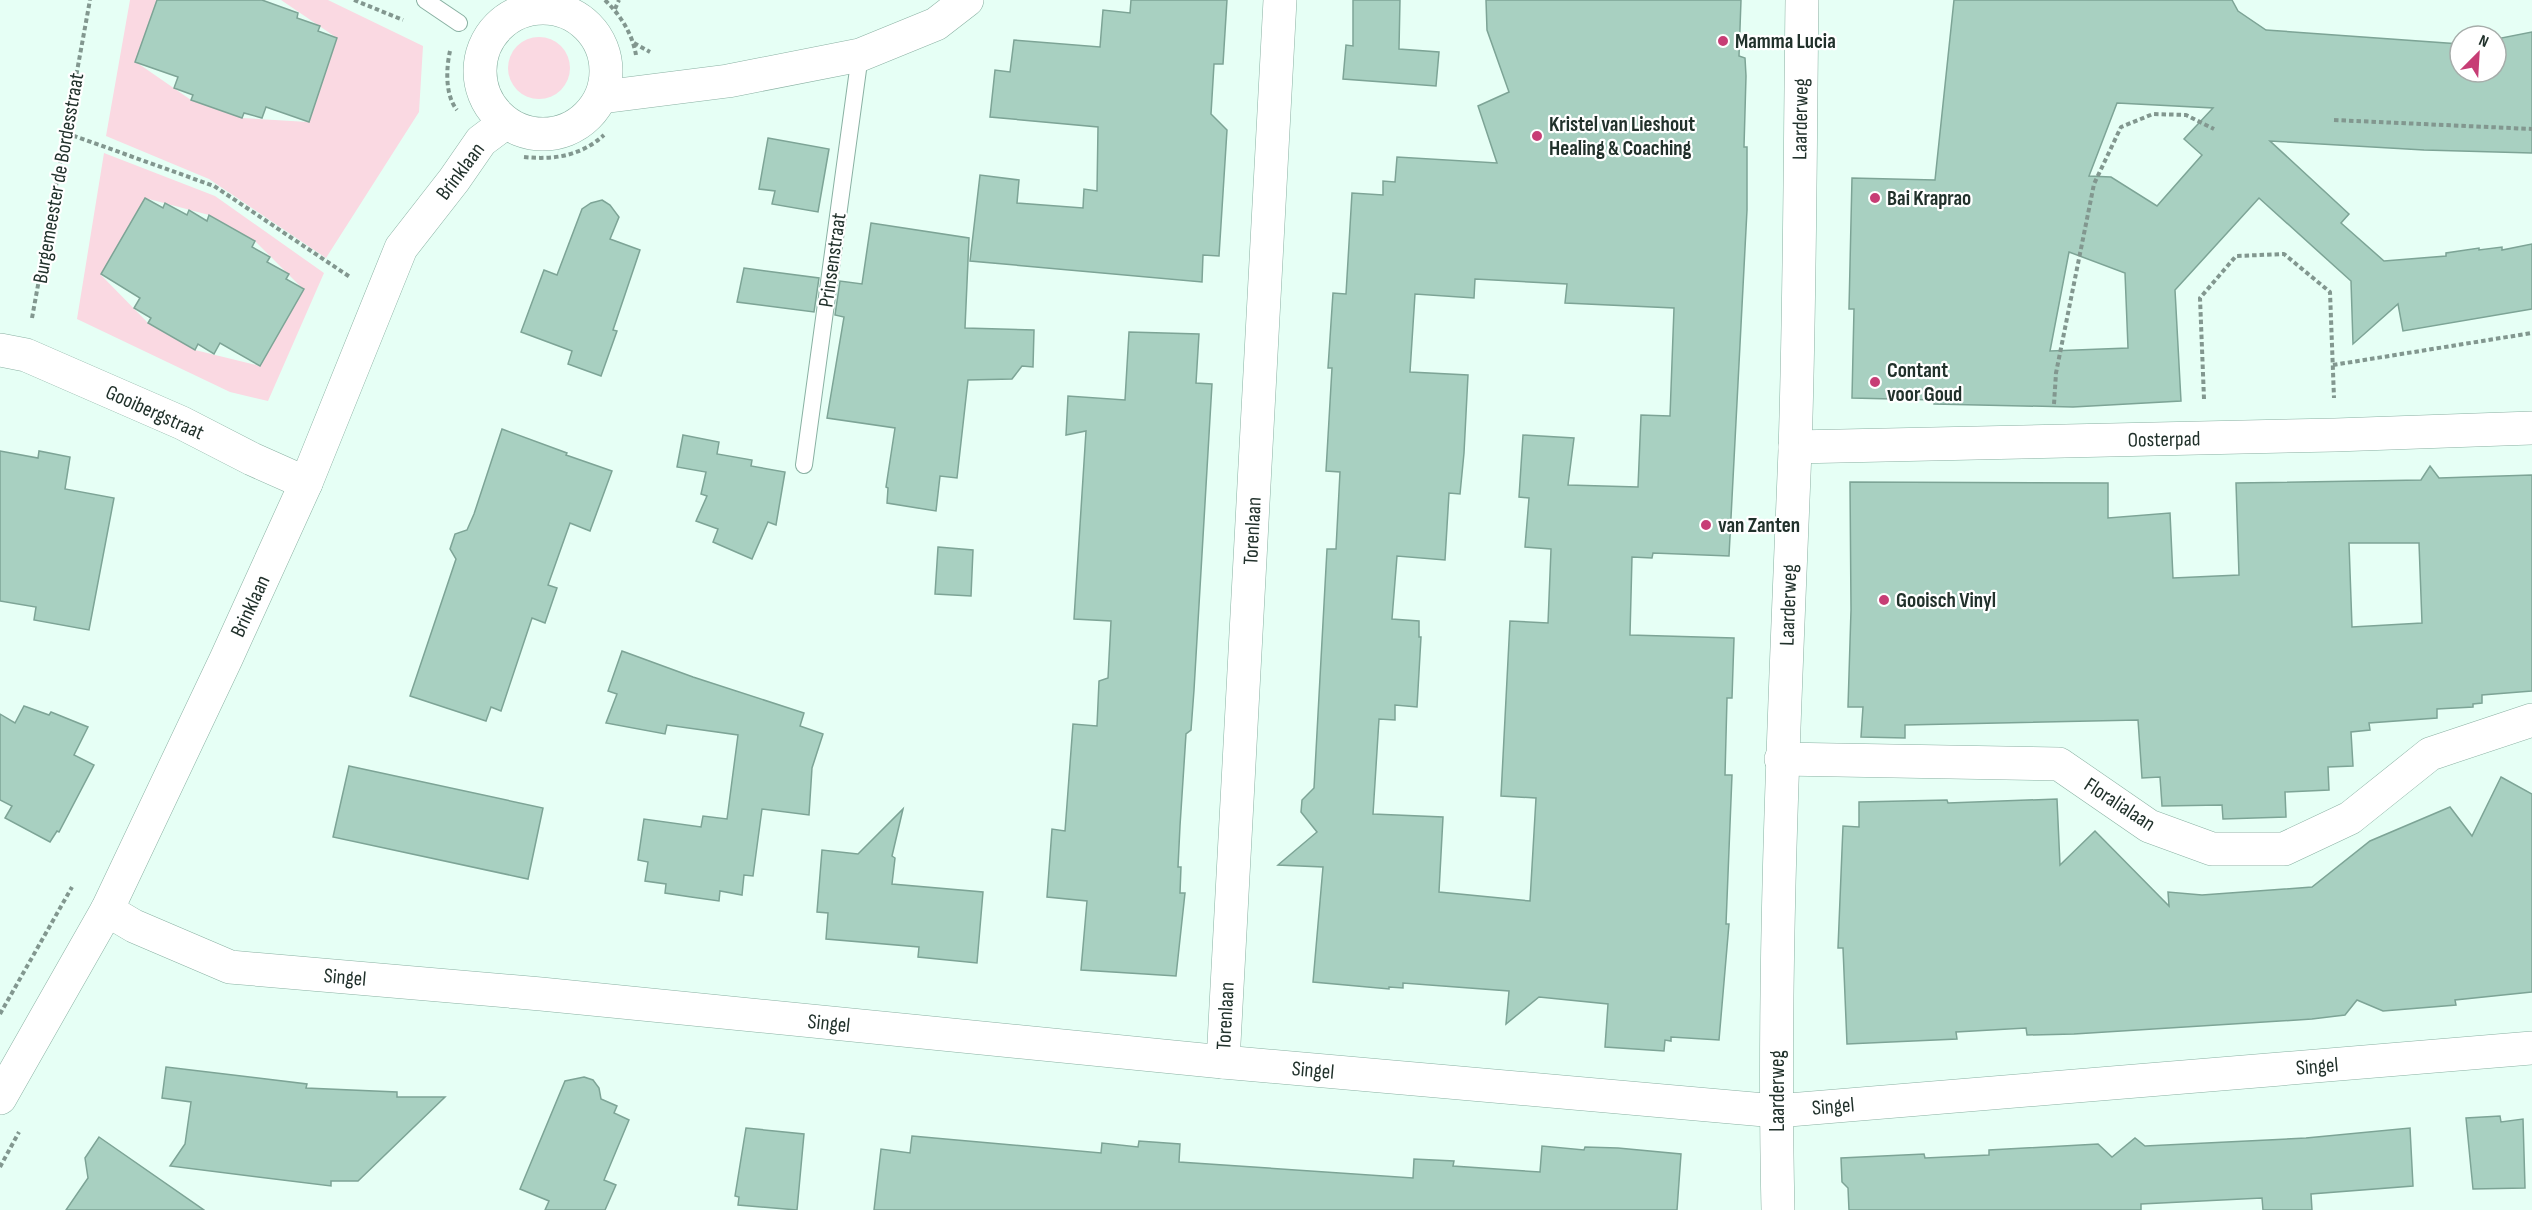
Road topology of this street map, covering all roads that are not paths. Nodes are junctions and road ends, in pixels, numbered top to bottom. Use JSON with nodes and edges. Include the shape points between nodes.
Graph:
{"nodes":[{"id":1,"x":425,"y":0,"type":"edge"},
{"id":2,"x":968,"y":0,"type":"edge"},
{"id":3,"x":1280,"y":0,"type":"edge"},
{"id":4,"x":1802,"y":0,"type":"edge"},
{"id":5,"x":569,"y":6,"type":"edge"},
{"id":6,"x":459,"y":23,"type":"dead end"},
{"id":7,"x":860,"y":56,"type":"junction"},
{"id":8,"x":602,"y":97,"type":"junction"},
{"id":9,"x":505,"y":123,"type":"junction"},
{"id":10,"x":13,"y":353,"type":"edge"},
{"id":11,"x":2532,"y":428,"type":"edge"},
{"id":12,"x":1795,"y":447,"type":"junction"},
{"id":13,"x":804,"y":465,"type":"dead end"},
{"id":14,"x":306,"y":483,"type":"junction"},
{"id":15,"x":2532,"y":720,"type":"edge"},
{"id":16,"x":1781,"y":759,"type":"junction"},
{"id":17,"x":107,"y":910,"type":"junction"},
{"id":18,"x":2532,"y":1048,"type":"edge"},
{"id":19,"x":1223,"y":1062,"type":"junction"},
{"id":20,"x":0,"y":1098,"type":"edge"},
{"id":21,"x":1776,"y":1111,"type":"junction"},
{"id":22,"x":1779,"y":1210,"type":"edge"}],
"edges":[{"from":1,"to":6,"type":"lane"},
{"from":2,"to":7,"type":"street","via":[[936,24]]},
{"from":3,"to":19,"type":"street","name":"Torenlaan"},
{"from":4,"to":12,"type":"street","name":"Laarderweg"},
{"from":5,"to":8,"type":"street","via":[[602,47],[607,72]]},
{"from":5,"to":9,"type":"street","via":[[537,8],[509,17],[488,39],[480,68],[485,99]]},
{"from":7,"to":8,"type":"street","via":[[728,81]]},
{"from":7,"to":13,"type":"lane","name":"Prinsenstraat"},
{"from":8,"to":9,"type":"street","via":[[585,120],[560,133],[531,134]]},
{"from":9,"to":14,"type":"street","name":"Brinklaan","via":[[481,141],[401,248]]},
{"from":10,"to":14,"type":"street","name":"Gooibergstraat","via":[[182,423]]},
{"from":11,"to":12,"type":"street","name":"Oosterpad"},
{"from":12,"to":16,"type":"street","name":"Laarderweg"},
{"from":14,"to":17,"type":"street","name":"Brinklaan"},
{"from":15,"to":16,"type":"street","name":"Floralialaan","via":[[2430,754],[2350,818],[2284,849],[2212,849],[2149,826],[2059,764]]},
{"from":16,"to":21,"type":"street","name":"Laarderweg"},
{"from":17,"to":19,"type":"street","name":"Singel","via":[[134,926],[230,967]]},
{"from":17,"to":20,"type":"street","name":"Brinklaan"},
{"from":18,"to":21,"type":"street","name":"Singel"},
{"from":19,"to":21,"type":"street","name":"Singel"},
{"from":21,"to":22,"type":"street","name":"Laarderweg"}]}
